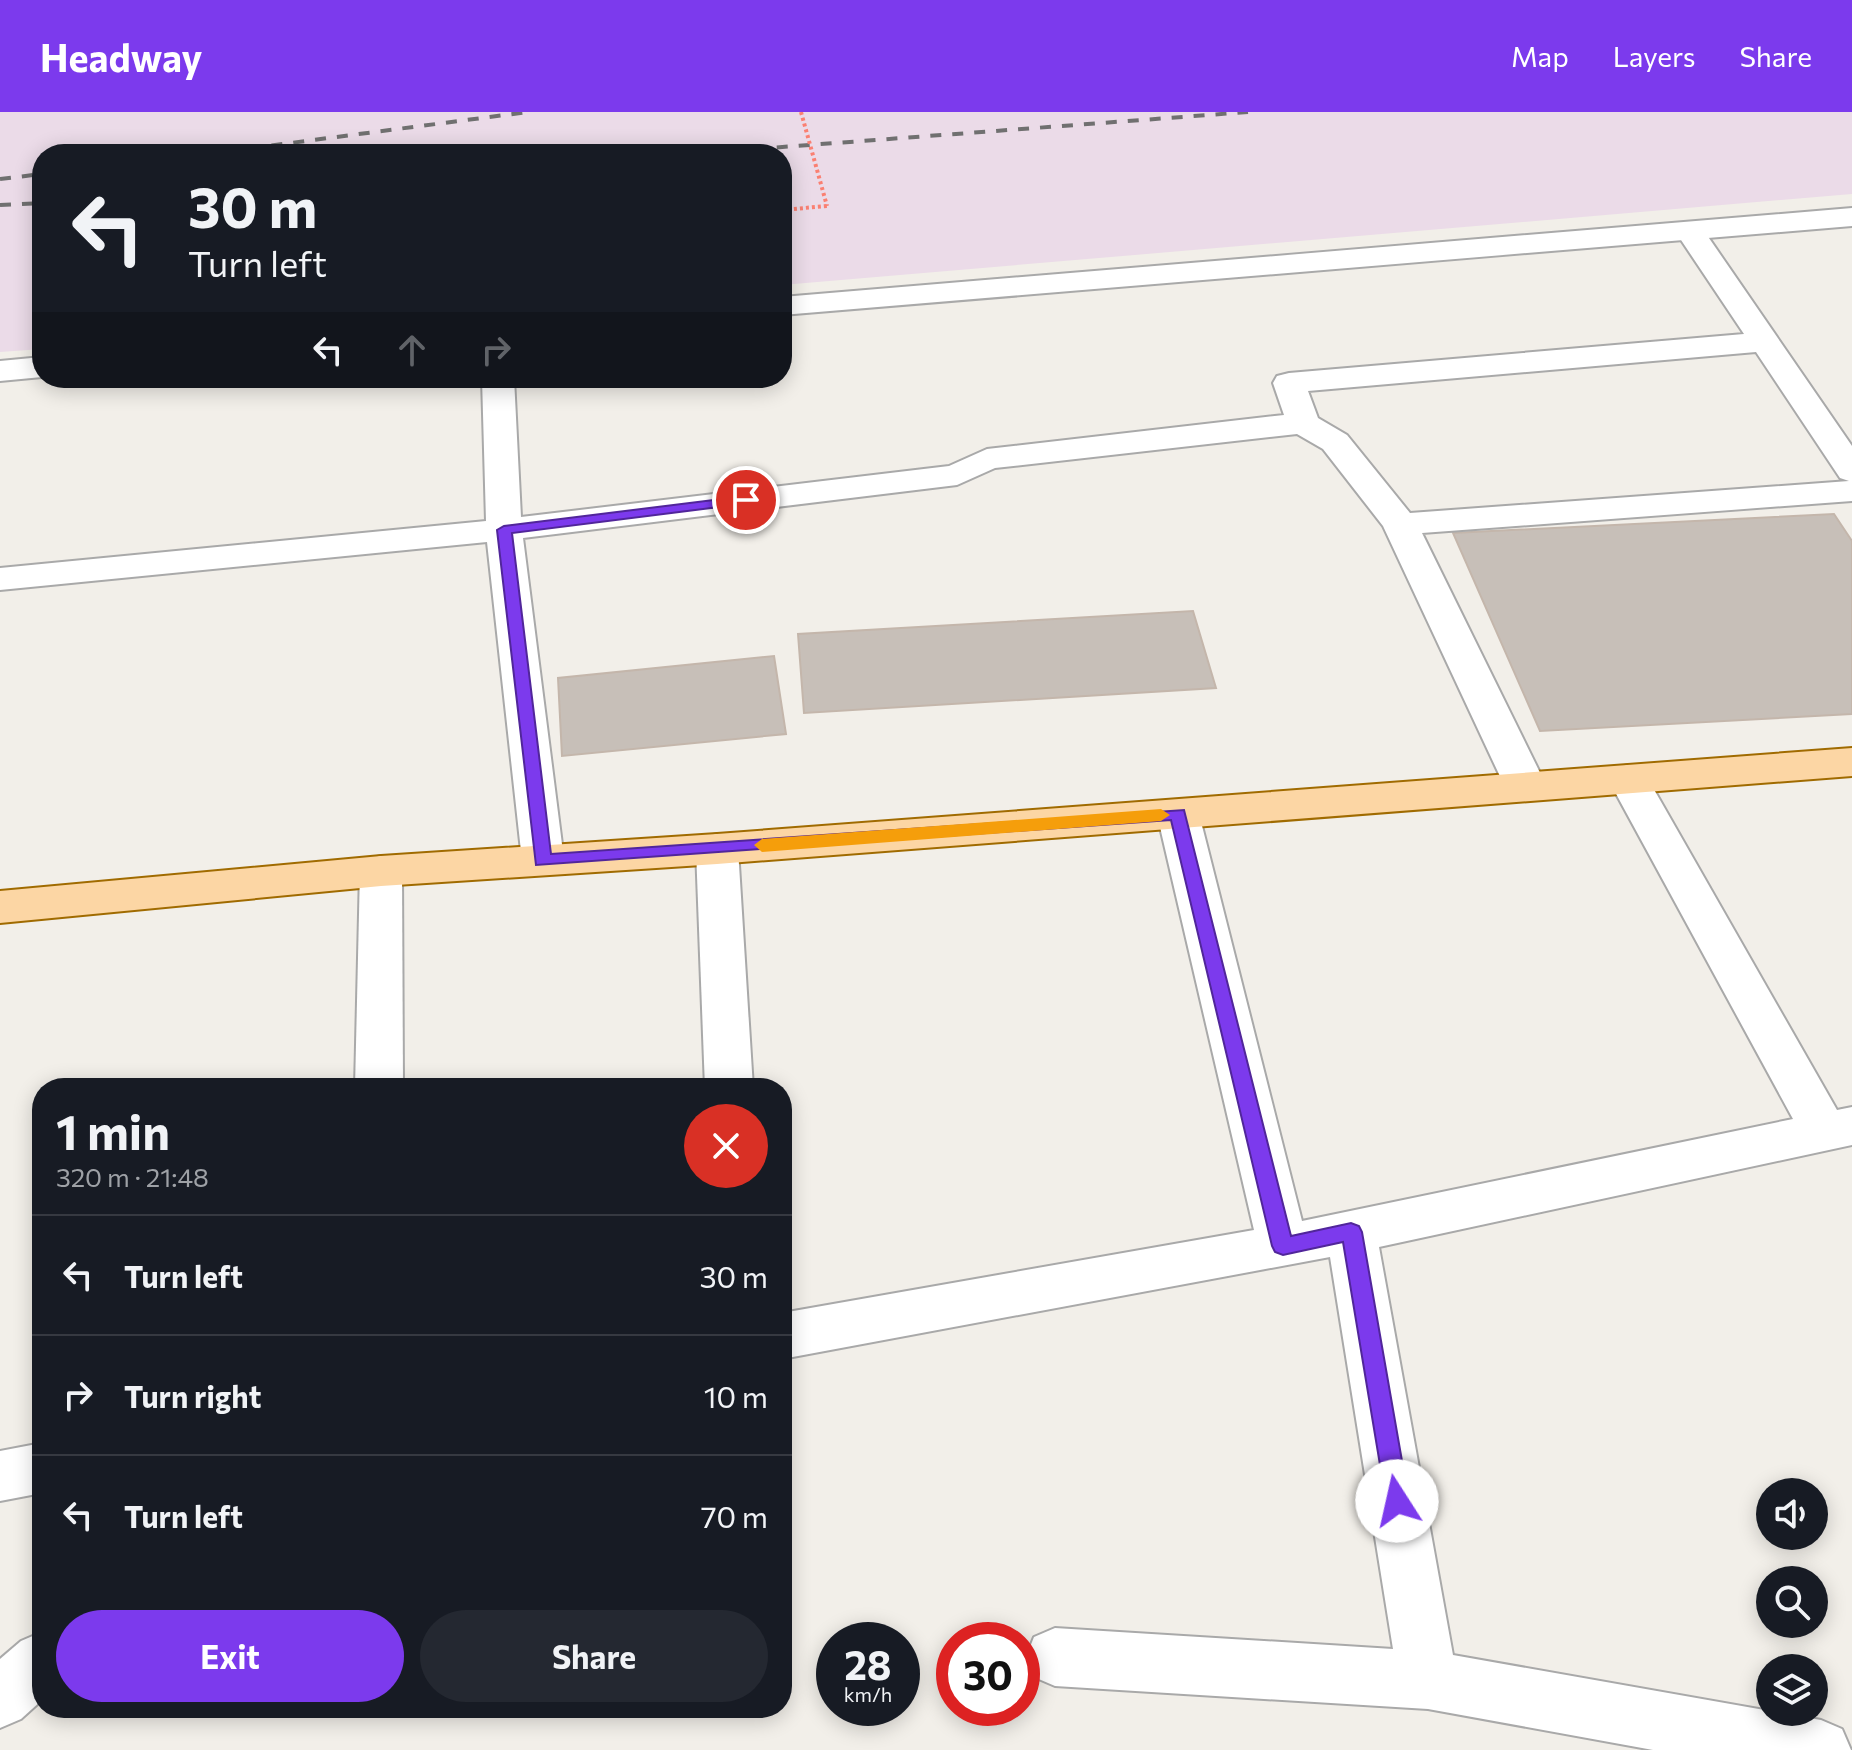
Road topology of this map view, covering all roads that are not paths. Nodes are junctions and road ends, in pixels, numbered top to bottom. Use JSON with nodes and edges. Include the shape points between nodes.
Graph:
{"nodes":[{"id":1,"x":1852,"y":217,"type":"edge"},
{"id":2,"x":1690,"y":231,"type":"junction"},
{"id":3,"x":792,"y":305,"type":"edge"},
{"id":4,"x":1763,"y":342,"type":"junction"},
{"id":5,"x":32,"y":368,"type":"edge"},
{"id":6,"x":0,"y":371,"type":"edge"},
{"id":7,"x":498,"y":388,"type":"edge"},
{"id":8,"x":1303,"y":423,"type":"junction"},
{"id":9,"x":1852,"y":471,"type":"edge"},
{"id":10,"x":1852,"y":491,"type":"edge"},
{"id":11,"x":1400,"y":524,"type":"junction"},
{"id":12,"x":504,"y":530,"type":"junction"},
{"id":13,"x":0,"y":579,"type":"edge"},
{"id":14,"x":1852,"y":762,"type":"edge"},
{"id":15,"x":1628,"y":779,"type":"junction"},
{"id":16,"x":1526,"y":787,"type":"junction"},
{"id":17,"x":1178,"y":814,"type":"junction"},
{"id":18,"x":717,"y":849,"type":"junction"},
{"id":19,"x":543,"y":860,"type":"junction"},
{"id":20,"x":381,"y":871,"type":"junction"},
{"id":21,"x":0,"y":907,"type":"edge"},
{"id":22,"x":379,"y":1078,"type":"edge"},
{"id":23,"x":728,"y":1078,"type":"edge"},
{"id":24,"x":1839,"y":1129,"type":"edge"},
{"id":25,"x":1351,"y":1232,"type":"junction"},
{"id":26,"x":1283,"y":1246,"type":"junction"},
{"id":27,"x":792,"y":1334,"type":"edge"},
{"id":28,"x":32,"y":1470,"type":"edge"},
{"id":29,"x":0,"y":1476,"type":"edge"},
{"id":30,"x":1055,"y":1657,"type":"dead end"},
{"id":31,"x":32,"y":1670,"type":"edge"},
{"id":32,"x":1428,"y":1680,"type":"junction"},
{"id":33,"x":0,"y":1698,"type":"edge"},
{"id":34,"x":1821,"y":1750,"type":"edge"}],
"edges":[{"from":1,"to":2,"type":"street"},
{"from":2,"to":3,"type":"street"},
{"from":2,"to":4,"type":"street"},
{"from":4,"to":8,"type":"street","via":[[1289,383]]},
{"from":4,"to":9,"type":"street"},
{"from":5,"to":6,"type":"street"},
{"from":7,"to":12,"type":"street"},
{"from":8,"to":11,"type":"street","via":[[1335,442]]},
{"from":8,"to":12,"type":"street","via":[[987,459],[957,475]]},
{"from":10,"to":11,"type":"street"},
{"from":11,"to":16,"type":"street"},
{"from":12,"to":13,"type":"street"},
{"from":12,"to":19,"type":"street"},
{"from":14,"to":15,"type":"main road"},
{"from":15,"to":16,"type":"main road"},
{"from":15,"to":24,"type":"street"},
{"from":16,"to":17,"type":"main road"},
{"from":17,"to":18,"type":"main road"},
{"from":17,"to":26,"type":"street"},
{"from":18,"to":19,"type":"main road"},
{"from":18,"to":23,"type":"street"},
{"from":19,"to":20,"type":"main road"},
{"from":20,"to":21,"type":"main road"},
{"from":20,"to":22,"type":"street"},
{"from":24,"to":25,"type":"street"},
{"from":25,"to":26,"type":"street"},
{"from":25,"to":32,"type":"street"},
{"from":26,"to":27,"type":"street"},
{"from":28,"to":29,"type":"street"},
{"from":30,"to":32,"type":"street"},
{"from":31,"to":33,"type":"street"},
{"from":32,"to":34,"type":"street"}]}
